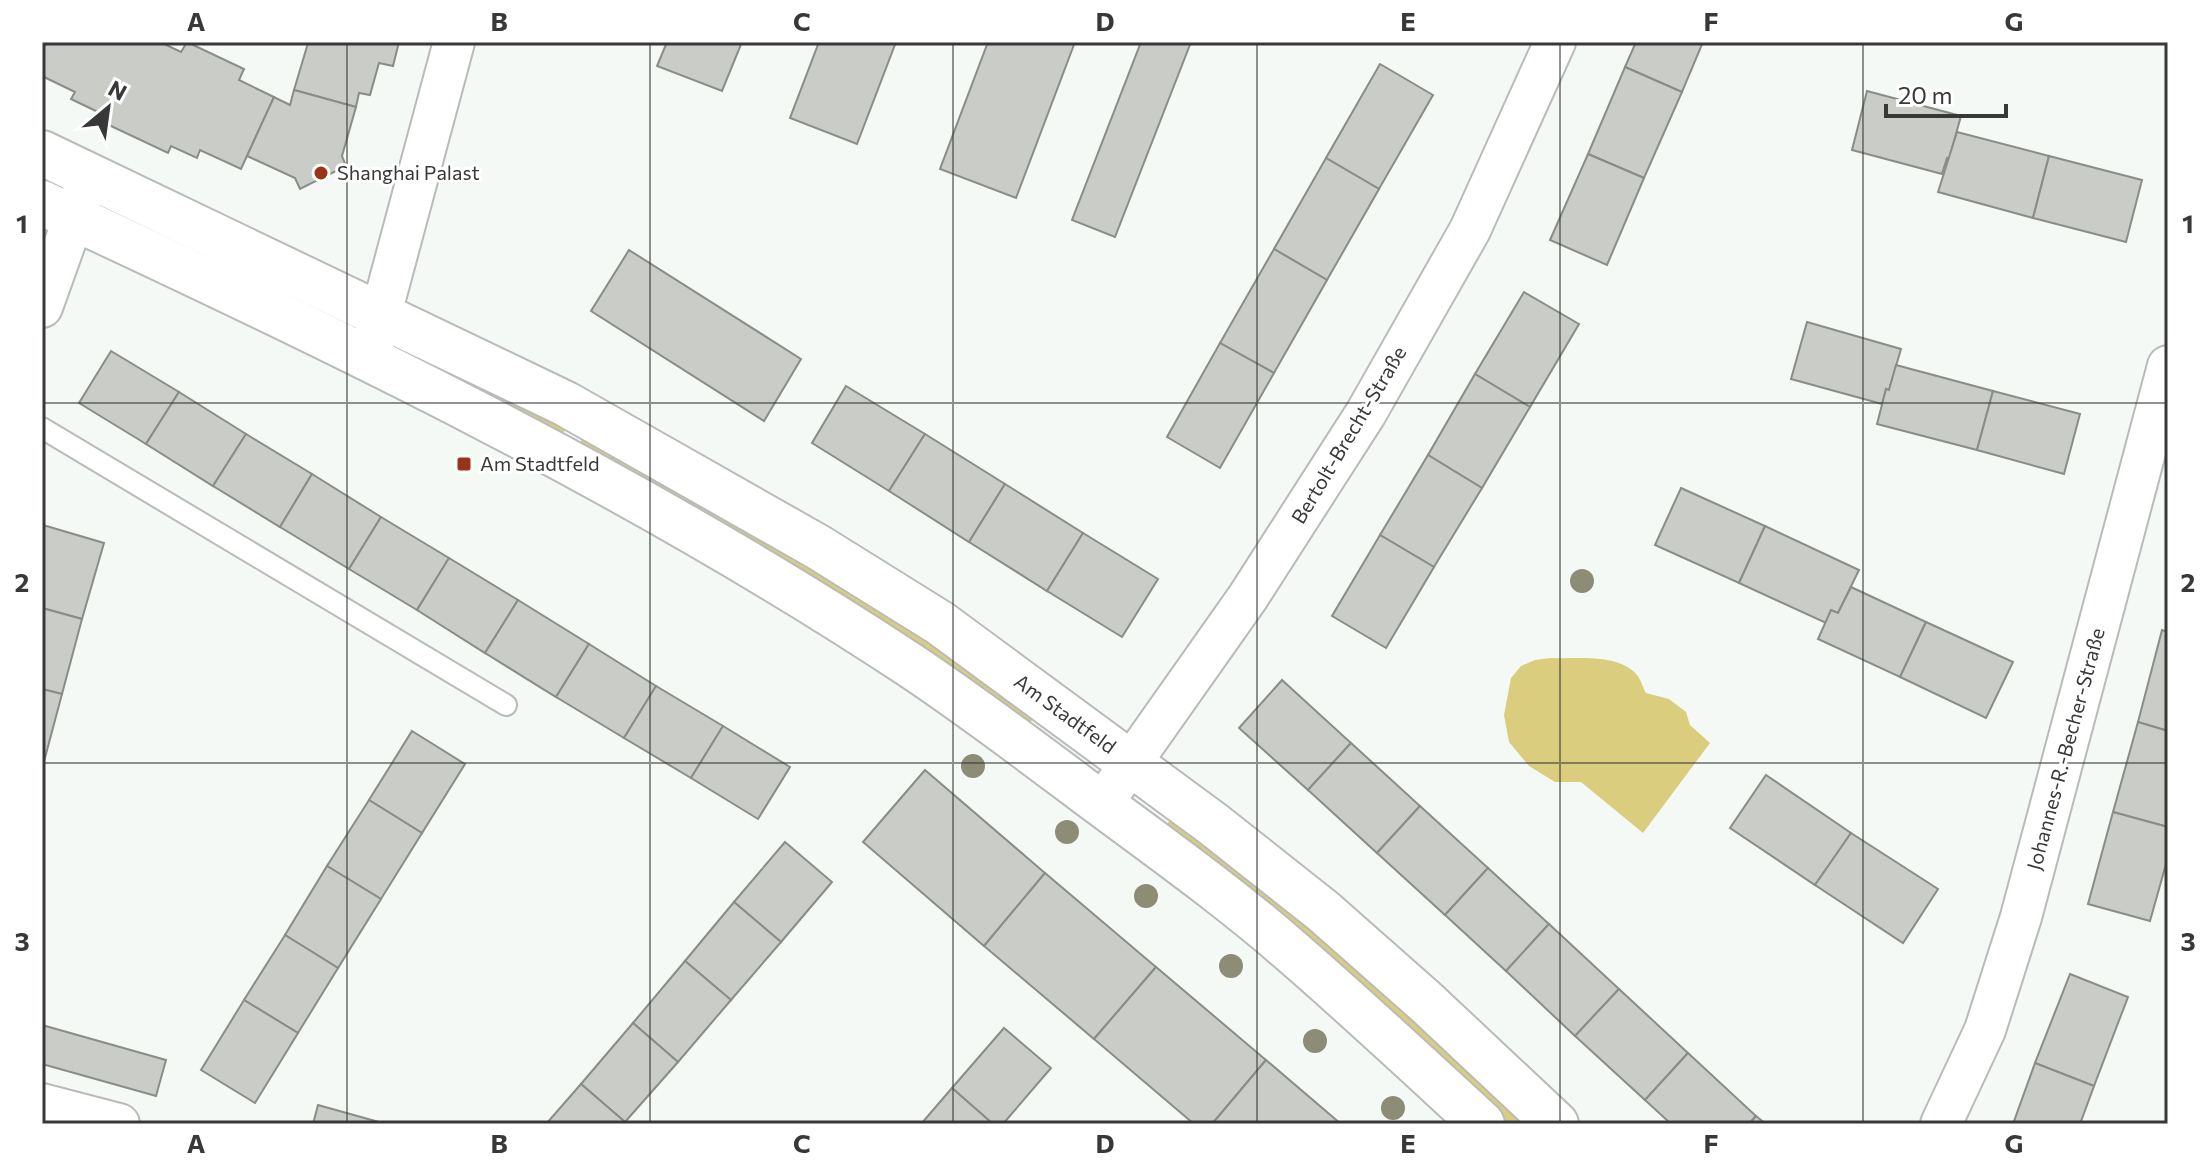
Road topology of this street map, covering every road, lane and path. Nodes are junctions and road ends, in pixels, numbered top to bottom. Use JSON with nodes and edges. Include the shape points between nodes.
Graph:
{"nodes":[{"id":1,"x":454,"y":42,"type":"edge"},
{"id":2,"x":1555,"y":42,"type":"edge"},
{"id":3,"x":42,"y":153,"type":"edge"},
{"id":4,"x":90,"y":174,"type":"junction"},
{"id":5,"x":57,"y":210,"type":"edge"},
{"id":6,"x":42,"y":307,"type":"edge"},
{"id":7,"x":381,"y":314,"type":"junction"},
{"id":8,"x":369,"y":358,"type":"junction"},
{"id":9,"x":2168,"y":366,"type":"edge"},
{"id":10,"x":42,"y":428,"type":"edge"},
{"id":11,"x":506,"y":705,"type":"dead end"},
{"id":12,"x":1132,"y":763,"type":"junction"},
{"id":13,"x":1102,"y":804,"type":"junction"},
{"id":14,"x":42,"y":1104,"type":"edge"},
{"id":15,"x":119,"y":1124,"type":"edge"},
{"id":16,"x":1482,"y":1124,"type":"edge"},
{"id":17,"x":1556,"y":1124,"type":"edge"},
{"id":18,"x":1941,"y":1124,"type":"edge"}],
"edges":[{"from":1,"to":7,"type":"street"},
{"from":2,"to":12,"type":"street","name":"Bertolt-Brecht-Straße","via":[[1470,230],[1366,413],[1248,597]]},
{"from":3,"to":4,"type":"street","name":"Am Stadtfeld"},
{"from":4,"to":5,"type":"street"},
{"from":4,"to":7,"type":"street","name":"Am Stadtfeld"},
{"from":5,"to":6,"type":"street"},
{"from":5,"to":8,"type":"street"},
{"from":7,"to":8,"type":"street"},
{"from":7,"to":12,"type":"street","name":"Am Stadtfeld","via":[[566,404],[818,547],[940,623]]},
{"from":8,"to":13,"type":"street","via":[[658,511],[831,614]]},
{"from":9,"to":18,"type":"street","name":"Johannes-R.-Becher-Straße","via":[[2021,917],[1985,1030]]},
{"from":10,"to":11,"type":"lane"},
{"from":12,"to":13,"type":"street","name":"Bertolt-Brecht-Straße"},
{"from":12,"to":17,"type":"street","name":"Am Stadtfeld","via":[[1323,911]]},
{"from":13,"to":16,"type":"street","via":[[1289,949]]},
{"from":14,"to":15,"type":"street"}]}
